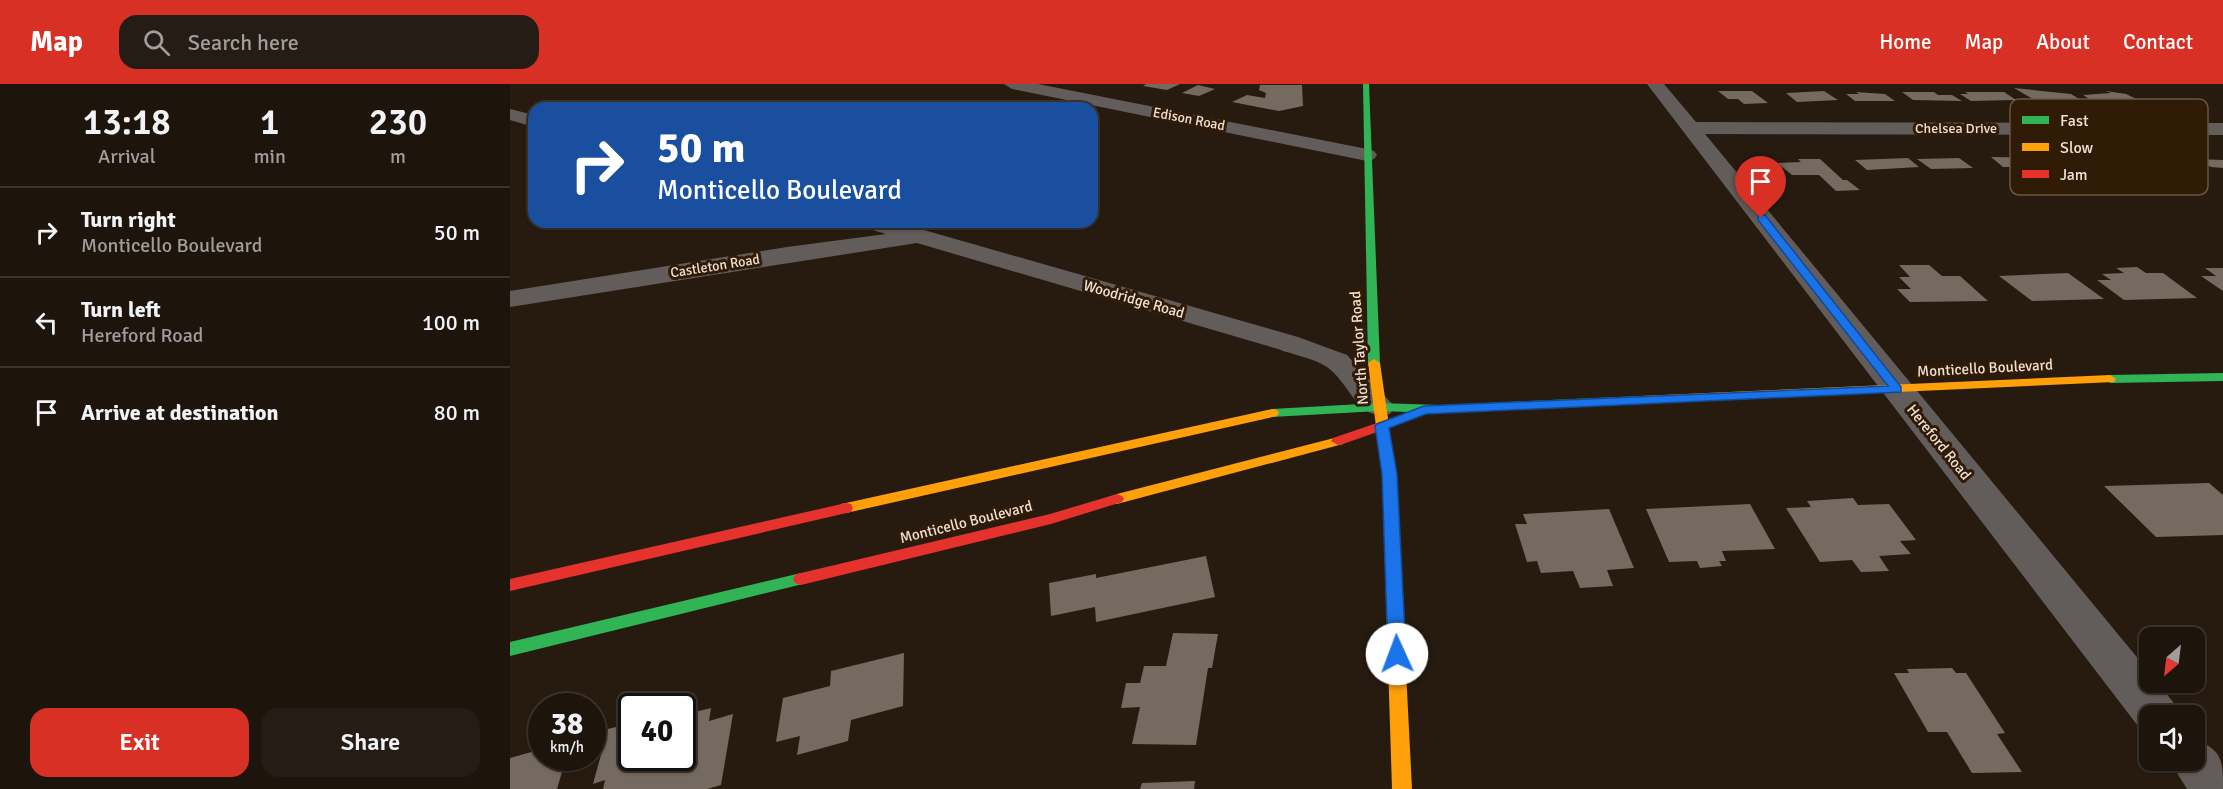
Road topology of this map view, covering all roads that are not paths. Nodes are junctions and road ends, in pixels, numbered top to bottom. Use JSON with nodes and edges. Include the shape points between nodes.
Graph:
{"nodes":[{"id":1,"x":1012,"y":84,"type":"edge"},
{"id":2,"x":1366,"y":84,"type":"edge"},
{"id":3,"x":1655,"y":84,"type":"edge"},
{"id":4,"x":510,"y":114,"type":"edge"},
{"id":5,"x":528,"y":119,"type":"edge"},
{"id":6,"x":1690,"y":128,"type":"junction"},
{"id":7,"x":2010,"y":129,"type":"edge"},
{"id":8,"x":2208,"y":129,"type":"edge"},
{"id":9,"x":2223,"y":129,"type":"edge"},
{"id":10,"x":1366,"y":155,"type":"junction"},
{"id":11,"x":891,"y":228,"type":"edge"},
{"id":12,"x":920,"y":237,"type":"junction"},
{"id":13,"x":510,"y":299,"type":"edge"},
{"id":14,"x":2223,"y":376,"type":"edge"},
{"id":15,"x":1897,"y":389,"type":"junction"},
{"id":16,"x":1424,"y":410,"type":"junction"},
{"id":17,"x":1381,"y":417,"type":"junction"},
{"id":18,"x":510,"y":585,"type":"edge"},
{"id":19,"x":510,"y":649,"type":"edge"},
{"id":20,"x":2148,"y":705,"type":"edge"},
{"id":21,"x":2202,"y":771,"type":"edge"},
{"id":22,"x":1402,"y":789,"type":"edge"},
{"id":23,"x":2216,"y":789,"type":"edge"}],
"edges":[{"from":1,"to":10,"type":"street","name":"Edison Road"},
{"from":2,"to":10,"type":"main road","name":"North Taylor Road"},
{"from":3,"to":6,"type":"street","name":"Hereford Road"},
{"from":4,"to":5,"type":"street"},
{"from":6,"to":7,"type":"street","name":"Chelsea Drive"},
{"from":6,"to":15,"type":"street","name":"Hereford Road"},
{"from":8,"to":9,"type":"street","name":"Chelsea Drive"},
{"from":10,"to":17,"type":"main road","name":"North Taylor Road","via":[[1374,371]]},
{"from":11,"to":12,"type":"street","name":"Woodridge Road"},
{"from":12,"to":13,"type":"street","name":"Castleton Road","via":[[787,254]]},
{"from":12,"to":17,"type":"street","name":"Woodridge Road","via":[[1337,361]]},
{"from":14,"to":15,"type":"main road","name":"Monticello Boulevard"},
{"from":15,"to":16,"type":"main road","name":"Monticello Boulevard"},
{"from":15,"to":20,"type":"street","name":"Hereford Road"},
{"from":16,"to":17,"type":"main road","name":"Monticello Boulevard"},
{"from":16,"to":17,"type":"main road","name":"Monticello Boulevard"},
{"from":17,"to":18,"type":"main road","name":"Monticello Boulevard","via":[[1260,414]]},
{"from":17,"to":19,"type":"main road","name":"Monticello Boulevard","via":[[1316,448],[1145,490],[1051,519]]},
{"from":17,"to":22,"type":"main road","name":"North Taylor Road","via":[[1389,474]]},
{"from":21,"to":23,"type":"street"}]}
